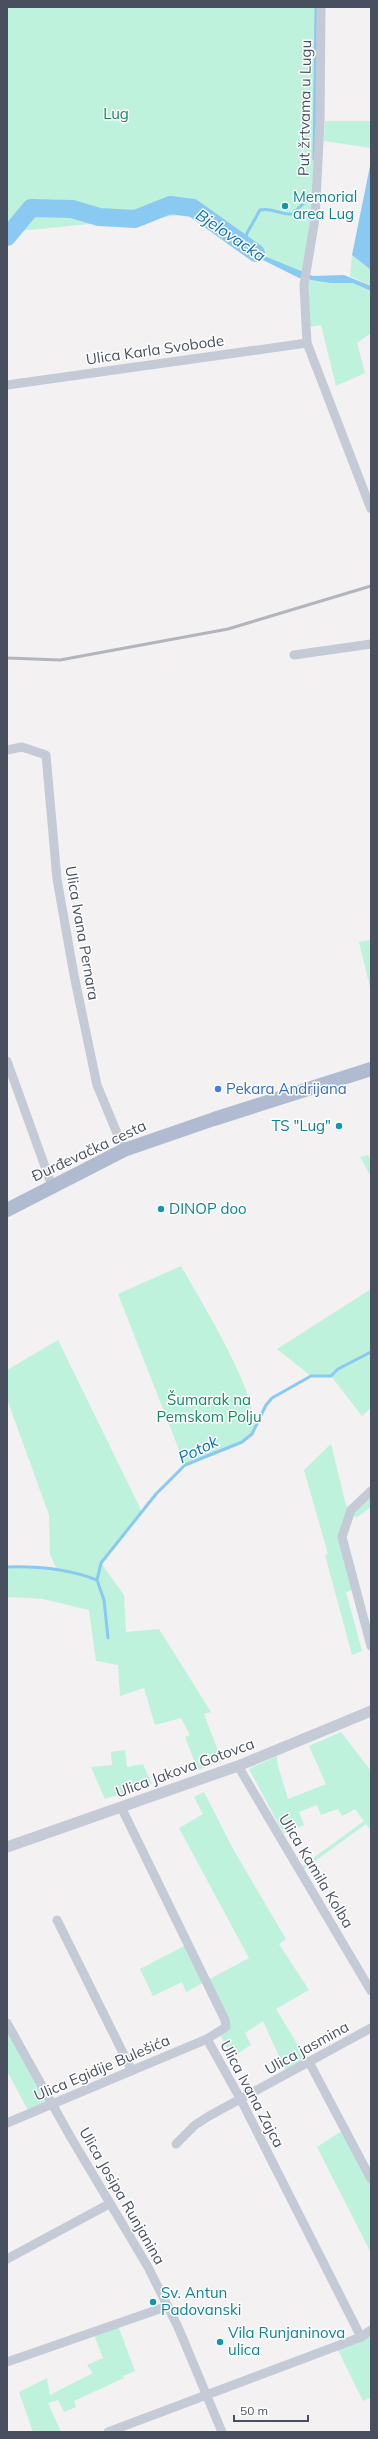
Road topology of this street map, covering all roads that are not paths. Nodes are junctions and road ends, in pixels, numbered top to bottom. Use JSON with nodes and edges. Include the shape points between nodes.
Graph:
{"nodes":[{"id":1,"x":321,"y":7,"type":"edge"},
{"id":2,"x":307,"y":343,"type":"junction"},
{"id":3,"x":7,"y":386,"type":"edge"},
{"id":4,"x":371,"y":509,"type":"edge"},
{"id":5,"x":371,"y":644,"type":"edge"},
{"id":6,"x":294,"y":654,"type":"dead end"},
{"id":7,"x":7,"y":750,"type":"edge"},
{"id":8,"x":7,"y":1061,"type":"edge"},
{"id":9,"x":371,"y":1069,"type":"edge"},
{"id":10,"x":124,"y":1150,"type":"junction"},
{"id":11,"x":52,"y":1186,"type":"junction"},
{"id":12,"x":7,"y":1210,"type":"edge"},
{"id":13,"x":371,"y":1491,"type":"edge"},
{"id":14,"x":371,"y":1646,"type":"edge"},
{"id":15,"x":371,"y":1711,"type":"edge"},
{"id":16,"x":238,"y":1766,"type":"junction"},
{"id":17,"x":121,"y":1807,"type":"junction"},
{"id":18,"x":7,"y":1847,"type":"edge"},
{"id":19,"x":57,"y":1920,"type":"dead end"},
{"id":20,"x":371,"y":1991,"type":"edge"},
{"id":21,"x":7,"y":2023,"type":"edge"},
{"id":22,"x":371,"y":2028,"type":"edge"},
{"id":23,"x":207,"y":2039,"type":"junction"},
{"id":24,"x":309,"y":2062,"type":"junction"},
{"id":25,"x":132,"y":2071,"type":"junction"},
{"id":26,"x":241,"y":2100,"type":"junction"},
{"id":27,"x":52,"y":2105,"type":"junction"},
{"id":28,"x":7,"y":2122,"type":"edge"},
{"id":29,"x":176,"y":2144,"type":"dead end"},
{"id":30,"x":371,"y":2179,"type":"edge"},
{"id":31,"x":109,"y":2204,"type":"junction"},
{"id":32,"x":7,"y":2259,"type":"edge"},
{"id":33,"x":168,"y":2306,"type":"junction"},
{"id":34,"x":371,"y":2330,"type":"edge"},
{"id":35,"x":360,"y":2337,"type":"junction"},
{"id":36,"x":7,"y":2362,"type":"edge"},
{"id":37,"x":207,"y":2394,"type":"junction"},
{"id":38,"x":108,"y":2432,"type":"edge"},
{"id":39,"x":222,"y":2432,"type":"edge"}],
"edges":[{"from":1,"to":2,"type":"street","name":"Put žrtvama u Lugu","via":[[316,204],[304,285]]},
{"from":2,"to":3,"type":"street","name":"Ulica Karla Svobode"},
{"from":2,"to":4,"type":"street","name":"Put žrtvama u Lugu"},
{"from":5,"to":6,"type":"street"},
{"from":7,"to":10,"type":"street","name":"Ulica Ivana Pernara","via":[[22,747],[46,755],[57,879],[74,975],[97,1085]]},
{"from":8,"to":11,"type":"street"},
{"from":9,"to":10,"type":"main road","name":"Đurđevačka cesta"},
{"from":10,"to":11,"type":"main road","name":"Đurđevačka cesta"},
{"from":11,"to":12,"type":"main road","name":"Đurđevačka cesta"},
{"from":13,"to":14,"type":"street","via":[[351,1510],[342,1537]]},
{"from":15,"to":16,"type":"street","name":"Ulica Jakova Gotovca"},
{"from":16,"to":17,"type":"street","name":"Ulica Jakova Gotovca"},
{"from":16,"to":20,"type":"street","name":"Ulica Kamila Kolba"},
{"from":17,"to":18,"type":"street","name":"Ulica Jakova Gotovca"},
{"from":17,"to":23,"type":"street","name":"Ulica Ivana Zajca","via":[[225,2020],[226,2027]]},
{"from":19,"to":25,"type":"street"},
{"from":21,"to":27,"type":"street","name":"Ulica Josipa Runjanina"},
{"from":22,"to":24,"type":"street","name":"Ulica jasmina"},
{"from":23,"to":25,"type":"street","name":"Ulica Egidije Bulešića"},
{"from":23,"to":26,"type":"street","name":"Ulica Ivana Zajca"},
{"from":24,"to":26,"type":"street","name":"Ulica jasmina"},
{"from":24,"to":30,"type":"street"},
{"from":25,"to":27,"type":"street","name":"Ulica Egidije Bulešića"},
{"from":26,"to":29,"type":"street","name":"Ulica jasmina","via":[[195,2125]]},
{"from":26,"to":35,"type":"street","name":"Ulica Ivana Zajca"},
{"from":27,"to":28,"type":"street","name":"Ulica Egidije Bulešića"},
{"from":27,"to":31,"type":"street","name":"Ulica Josipa Runjanina"},
{"from":31,"to":32,"type":"street"},
{"from":31,"to":33,"type":"street","name":"Ulica Josipa Runjanina","via":[[148,2267]]},
{"from":33,"to":36,"type":"street"},
{"from":33,"to":37,"type":"street","name":"Ulica Josipa Runjanina"},
{"from":34,"to":35,"type":"street"},
{"from":35,"to":37,"type":"street"},
{"from":37,"to":38,"type":"street"},
{"from":37,"to":39,"type":"street","name":"Ulica Josipa Runjanina"}]}
